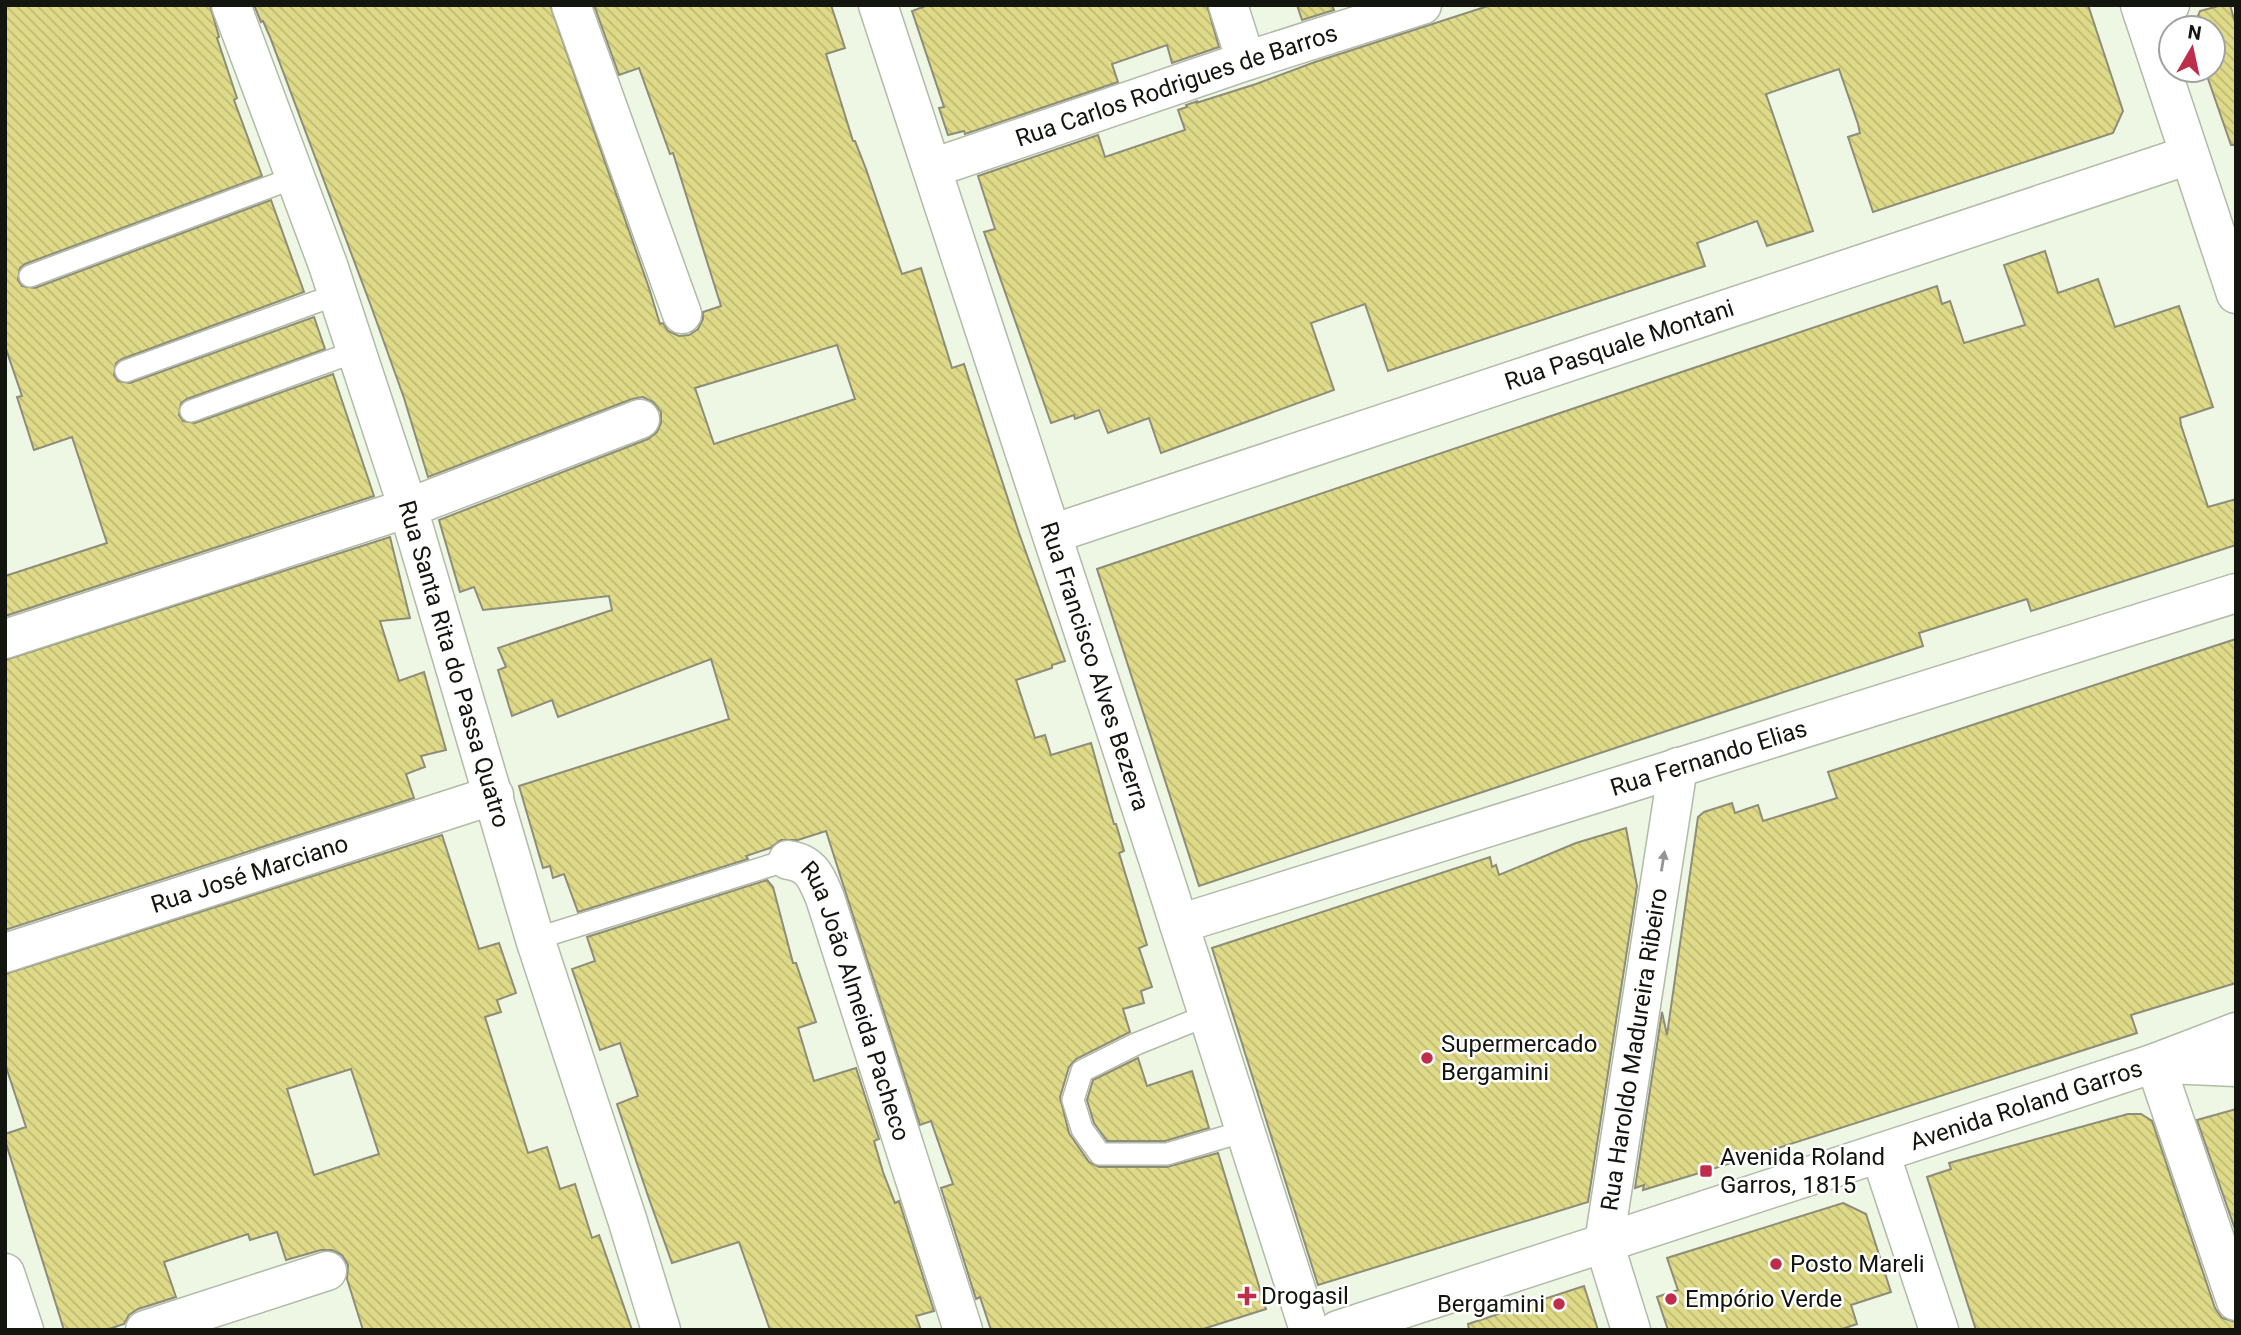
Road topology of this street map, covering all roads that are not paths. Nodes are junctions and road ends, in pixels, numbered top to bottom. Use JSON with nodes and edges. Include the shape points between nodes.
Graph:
{"nodes":[{"id":1,"x":231,"y":5,"type":"edge"},
{"id":2,"x":571,"y":5,"type":"edge"},
{"id":3,"x":878,"y":5,"type":"edge"},
{"id":4,"x":1228,"y":5,"type":"edge"},
{"id":5,"x":1422,"y":5,"type":"edge"},
{"id":6,"x":2151,"y":8,"type":"edge"},
{"id":7,"x":1246,"y":61,"type":"junction"},
{"id":8,"x":2189,"y":155,"type":"junction"},
{"id":9,"x":933,"y":168,"type":"junction"},
{"id":10,"x":296,"y":177,"type":"junction"},
{"id":11,"x":30,"y":276,"type":"dead end"},
{"id":12,"x":338,"y":294,"type":"junction"},
{"id":13,"x":2236,"y":295,"type":"edge"},
{"id":14,"x":682,"y":314,"type":"dead end"},
{"id":15,"x":357,"y":351,"type":"junction"},
{"id":16,"x":126,"y":371,"type":"dead end"},
{"id":17,"x":191,"y":411,"type":"dead end"},
{"id":18,"x":640,"y":419,"type":"dead end"},
{"id":19,"x":408,"y":508,"type":"junction"},
{"id":20,"x":1052,"y":534,"type":"junction"},
{"id":21,"x":2236,"y":593,"type":"edge"},
{"id":22,"x":5,"y":639,"type":"edge"},
{"id":23,"x":1678,"y":767,"type":"junction"},
{"id":24,"x":494,"y":795,"type":"junction"},
{"id":25,"x":788,"y":860,"type":"joint"},
{"id":26,"x":1179,"y":924,"type":"junction"},
{"id":27,"x":535,"y":939,"type":"junction"},
{"id":28,"x":5,"y":953,"type":"edge"},
{"id":29,"x":1208,"y":1015,"type":"junction"},
{"id":30,"x":2236,"y":1032,"type":"edge"},
{"id":31,"x":2155,"y":1063,"type":"junction"},
{"id":32,"x":2236,"y":1067,"type":"edge"},
{"id":33,"x":1245,"y":1130,"type":"junction"},
{"id":34,"x":1880,"y":1153,"type":"junction"},
{"id":35,"x":1604,"y":1243,"type":"junction"},
{"id":36,"x":327,"y":1271,"type":"dead end"},
{"id":37,"x":5,"y":1273,"type":"edge"},
{"id":38,"x":2236,"y":1301,"type":"edge"},
{"id":39,"x":24,"y":1330,"type":"edge"},
{"id":40,"x":145,"y":1330,"type":"edge"},
{"id":41,"x":661,"y":1330,"type":"edge"},
{"id":42,"x":963,"y":1330,"type":"edge"},
{"id":43,"x":1309,"y":1330,"type":"edge"},
{"id":44,"x":1338,"y":1330,"type":"edge"},
{"id":45,"x":1631,"y":1330,"type":"edge"},
{"id":46,"x":1939,"y":1330,"type":"edge"}],
"edges":[{"from":1,"to":10,"type":"street","name":"Rua Santa Rita do Passa Quatro"},
{"from":2,"to":14,"type":"street"},
{"from":3,"to":9,"type":"street","name":"Rua Francisco Alves Bezerra"},
{"from":4,"to":7,"type":"street"},
{"from":5,"to":7,"type":"street","name":"Rua Carlos Rodrigues de Barros"},
{"from":6,"to":8,"type":"street"},
{"from":7,"to":9,"type":"street","name":"Rua Carlos Rodrigues de Barros"},
{"from":8,"to":13,"type":"street"},
{"from":8,"to":20,"type":"street","name":"Rua Pasquale Montani"},
{"from":9,"to":20,"type":"street","name":"Rua Francisco Alves Bezerra"},
{"from":10,"to":11,"type":"lane"},
{"from":10,"to":12,"type":"street","name":"Rua Santa Rita do Passa Quatro"},
{"from":12,"to":15,"type":"street","name":"Rua Santa Rita do Passa Quatro"},
{"from":12,"to":16,"type":"lane"},
{"from":15,"to":17,"type":"lane"},
{"from":15,"to":19,"type":"street","name":"Rua Santa Rita do Passa Quatro"},
{"from":18,"to":19,"type":"street"},
{"from":19,"to":22,"type":"street"},
{"from":19,"to":24,"type":"street","name":"Rua Santa Rita do Passa Quatro"},
{"from":20,"to":26,"type":"street","name":"Rua Francisco Alves Bezerra"},
{"from":21,"to":23,"type":"street","name":"Rua Fernando Elias"},
{"from":23,"to":26,"type":"street","name":"Rua Fernando Elias"},
{"from":35,"to":23,"type":"street","name":"Rua Haroldo Madureira Ribeiro","one_way":true},
{"from":24,"to":27,"type":"street","name":"Rua Santa Rita do Passa Quatro"},
{"from":24,"to":28,"type":"street","name":"Rua José Marciano"},
{"from":25,"to":27,"type":"lane","name":"Rua João Almeida Pacheco"},
{"from":25,"to":42,"type":"street","name":"Rua João Almeida Pacheco","via":[[806,865],[815,874],[825,898]]},
{"from":26,"to":29,"type":"street","name":"Rua Francisco Alves Bezerra"},
{"from":27,"to":41,"type":"street","name":"Rua Santa Rita do Passa Quatro"},
{"from":29,"to":33,"type":"street","name":"Rua Francisco Alves Bezerra"},
{"from":29,"to":33,"type":"lane","via":[[1082,1071],[1073,1100],[1082,1129],[1100,1154],[1167,1154]]},
{"from":30,"to":31,"type":"street","name":"Avenida Roland Garros"},
{"from":31,"to":32,"type":"street","name":"Avenida Roland Garros"},
{"from":31,"to":34,"type":"street","name":"Avenida Roland Garros"},
{"from":31,"to":38,"type":"street"},
{"from":33,"to":43,"type":"street","name":"Rua Francisco Alves Bezerra"},
{"from":34,"to":35,"type":"street","name":"Avenida Roland Garros"},
{"from":34,"to":46,"type":"street"},
{"from":35,"to":44,"type":"street","name":"Avenida Roland Garros"},
{"from":35,"to":45,"type":"street","name":"Rua Haroldo Madureira Ribeiro"},
{"from":36,"to":40,"type":"street"},
{"from":37,"to":39,"type":"street"}]}
